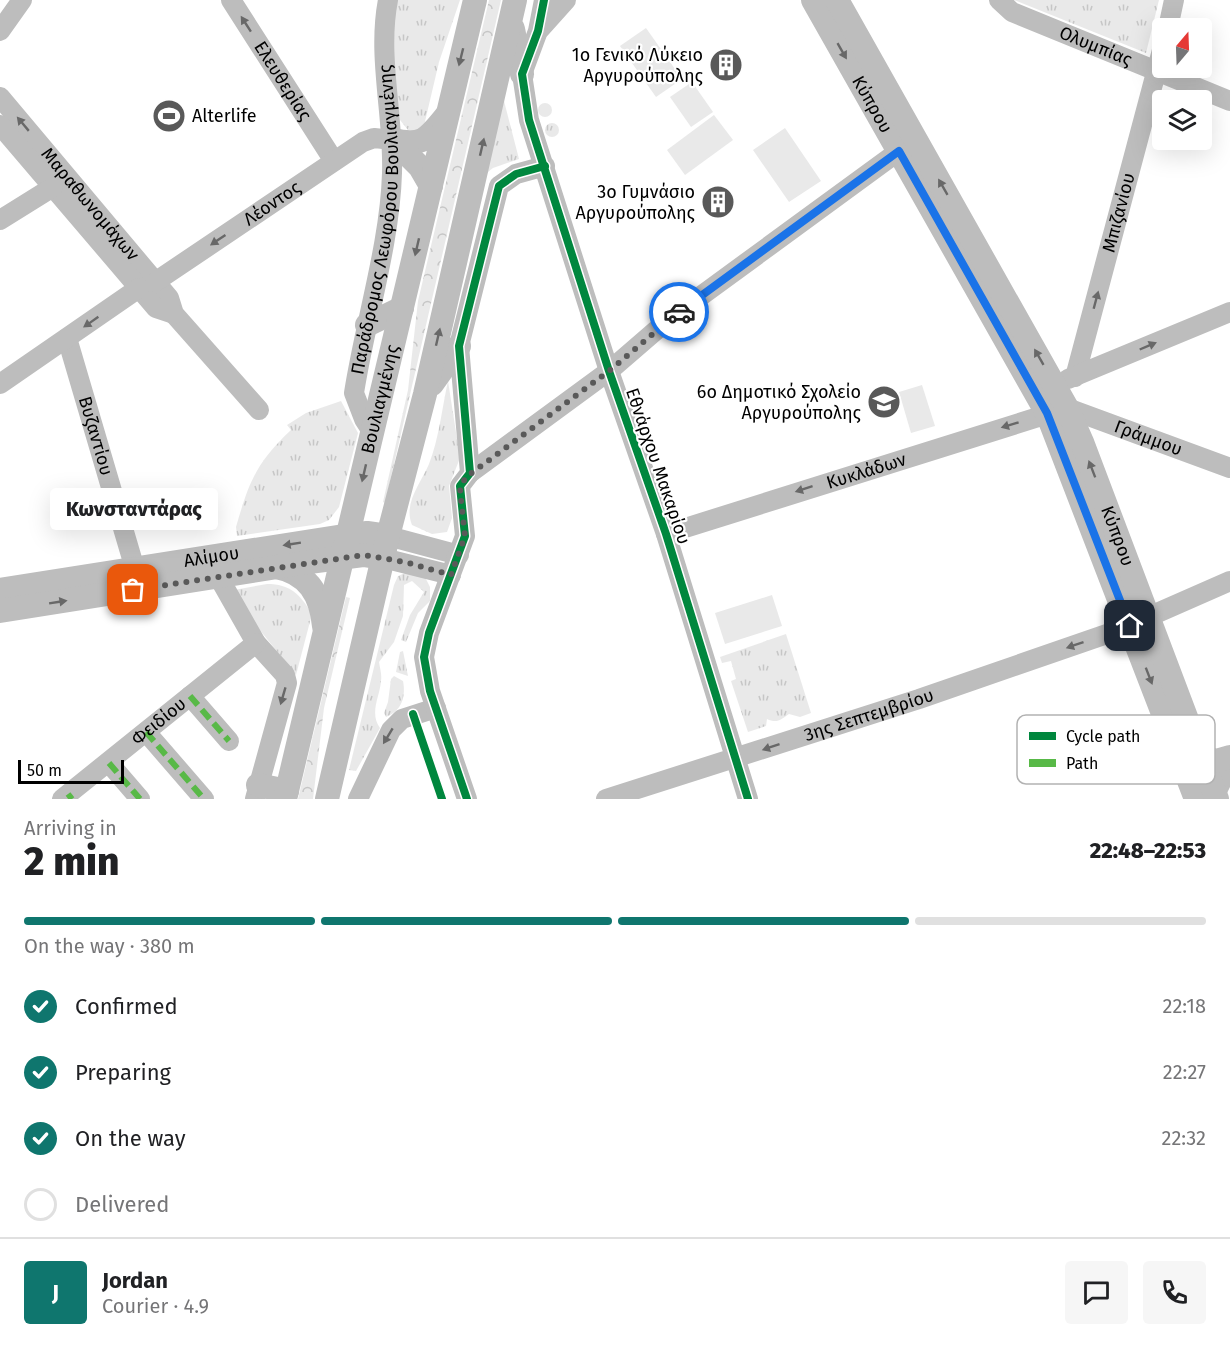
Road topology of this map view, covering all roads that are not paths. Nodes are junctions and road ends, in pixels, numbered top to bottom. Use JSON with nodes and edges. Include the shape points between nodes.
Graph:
{"nodes":[{"id":1,"x":22,"y":0,"type":"edge"},
{"id":2,"x":231,"y":0,"type":"edge"},
{"id":3,"x":388,"y":0,"type":"edge"},
{"id":4,"x":475,"y":0,"type":"edge"},
{"id":5,"x":544,"y":0,"type":"edge"},
{"id":6,"x":566,"y":0,"type":"edge"},
{"id":7,"x":813,"y":0,"type":"edge"},
{"id":8,"x":837,"y":0,"type":"edge"},
{"id":9,"x":999,"y":0,"type":"edge"},
{"id":10,"x":1174,"y":0,"type":"edge"},
{"id":11,"x":513,"y":10,"type":"edge"},
{"id":12,"x":1170,"y":18,"type":"edge"},
{"id":13,"x":0,"y":31,"type":"edge"},
{"id":14,"x":538,"y":31,"type":"junction"},
{"id":15,"x":1152,"y":69,"type":"edge"},
{"id":16,"x":522,"y":74,"type":"junction"},
{"id":17,"x":1155,"y":78,"type":"edge"},
{"id":18,"x":1174,"y":78,"type":"edge"},
{"id":19,"x":0,"y":98,"type":"edge"},
{"id":20,"x":1230,"y":101,"type":"edge"},
{"id":21,"x":447,"y":115,"type":"junction"},
{"id":22,"x":0,"y":125,"type":"edge"},
{"id":23,"x":393,"y":140,"type":"junction"},
{"id":24,"x":899,"y":151,"type":"junction"},
{"id":25,"x":334,"y":161,"type":"junction"},
{"id":26,"x":546,"y":166,"type":"junction"},
{"id":27,"x":431,"y":186,"type":"junction"},
{"id":28,"x":53,"y":187,"type":"junction"},
{"id":29,"x":0,"y":220,"type":"edge"},
{"id":30,"x":147,"y":285,"type":"junction"},
{"id":31,"x":402,"y":308,"type":"junction"},
{"id":32,"x":1230,"y":312,"type":"edge"},
{"id":33,"x":367,"y":325,"type":"junction"},
{"id":34,"x":67,"y":338,"type":"junction"},
{"id":35,"x":459,"y":346,"type":"junction"},
{"id":36,"x":609,"y":371,"type":"junction"},
{"id":37,"x":1065,"y":381,"type":"junction"},
{"id":38,"x":0,"y":384,"type":"edge"},
{"id":39,"x":425,"y":394,"type":"junction"},
{"id":40,"x":259,"y":410,"type":"dead end"},
{"id":41,"x":1057,"y":411,"type":"junction"},
{"id":42,"x":373,"y":433,"type":"junction"},
{"id":43,"x":1230,"y":468,"type":"edge"},
{"id":44,"x":470,"y":473,"type":"junction"},
{"id":45,"x":666,"y":534,"type":"junction"},
{"id":46,"x":347,"y":546,"type":"junction"},
{"id":47,"x":385,"y":547,"type":"junction"},
{"id":48,"x":459,"y":555,"type":"junction"},
{"id":49,"x":276,"y":567,"type":"junction"},
{"id":50,"x":135,"y":569,"type":"junction"},
{"id":51,"x":451,"y":575,"type":"junction"},
{"id":52,"x":218,"y":576,"type":"junction"},
{"id":53,"x":1230,"y":580,"type":"edge"},
{"id":54,"x":0,"y":590,"type":"edge"},
{"id":55,"x":0,"y":611,"type":"edge"},
{"id":56,"x":1139,"y":621,"type":"junction"},
{"id":57,"x":324,"y":632,"type":"junction"},
{"id":58,"x":256,"y":643,"type":"junction"},
{"id":59,"x":190,"y":696,"type":"junction"},
{"id":60,"x":436,"y":708,"type":"junction"},
{"id":61,"x":1177,"y":715,"type":"edge"},
{"id":62,"x":1183,"y":715,"type":"edge"},
{"id":63,"x":146,"y":732,"type":"junction"},
{"id":64,"x":229,"y":741,"type":"dead end"},
{"id":65,"x":1230,"y":757,"type":"edge"},
{"id":66,"x":735,"y":759,"type":"junction"},
{"id":67,"x":1215,"y":761,"type":"edge"},
{"id":68,"x":109,"y":763,"type":"junction"},
{"id":69,"x":1230,"y":764,"type":"edge"},
{"id":70,"x":1205,"y":784,"type":"edge"},
{"id":71,"x":256,"y":792,"type":"edge"},
{"id":72,"x":286,"y":795,"type":"edge"},
{"id":73,"x":67,"y":797,"type":"edge"},
{"id":74,"x":1211,"y":798,"type":"edge"},
{"id":75,"x":140,"y":799,"type":"edge"},
{"id":76,"x":204,"y":799,"type":"edge"},
{"id":77,"x":327,"y":799,"type":"edge"},
{"id":78,"x":358,"y":799,"type":"edge"},
{"id":79,"x":467,"y":799,"type":"edge"},
{"id":80,"x":606,"y":799,"type":"edge"},
{"id":81,"x":748,"y":799,"type":"edge"}],
"edges":[{"from":1,"to":13,"type":"street"},
{"from":25,"to":2,"type":"street","name":"Ελευθερίας","one_way":true},
{"from":3,"to":23,"type":"street","name":"Παράδρομος Λεωφόρου Βουλιαγμένης","via":[[386,52]]},
{"from":4,"to":21,"type":"main road","name":"Βουλιαγμένης","one_way":true},
{"from":5,"to":14,"type":"street"},
{"from":6,"to":14,"type":"street"},
{"from":7,"to":24,"type":"main road","name":"Κύπρου","one_way":true},
{"from":37,"to":8,"type":"main road","name":"Κύπρου","one_way":true},
{"from":9,"to":15,"type":"street","name":"Ολυμπίας","via":[[1012,12]]},
{"from":10,"to":12,"type":"street"},
{"from":11,"to":16,"type":"main road"},
{"from":39,"to":11,"type":"main road","one_way":true},
{"from":14,"to":16,"type":"street"},
{"from":16,"to":26,"type":"street","name":"Εθνάρχου Μακαρίου","via":[[529,120]]},
{"from":37,"to":17,"type":"street","name":"Μπιζανίου","one_way":true},
{"from":18,"to":20,"type":"street","name":"Ολυμπίας"},
{"from":30,"to":19,"type":"street","name":"Μαραθωνομάχων","one_way":true},
{"from":21,"to":23,"type":"main road","via":[[419,143]]},
{"from":21,"to":27,"type":"main road","name":"Βουλιαγμένης"},
{"from":22,"to":28,"type":"street","name":"Μαραθωνομάχων"},
{"from":23,"to":25,"type":"street","name":"Λέοντος","via":[[369,140]]},
{"from":23,"to":27,"type":"main road","via":[[420,166]]},
{"from":23,"to":33,"type":"street","name":"Παράδρομος Λεωφόρου Βουλιαγμένης","via":[[390,187]]},
{"from":24,"to":36,"type":"street","via":[[668,320]]},
{"from":24,"to":41,"type":"main road","name":"Κύπρου"},
{"from":25,"to":30,"type":"street","name":"Λέοντος","one_way":true},
{"from":26,"to":35,"type":"street","via":[[516,174],[499,186]]},
{"from":26,"to":36,"type":"street","name":"Εθνάρχου Μακαρίου"},
{"from":27,"to":31,"type":"main road","name":"Βουλιαγμένης","one_way":true},
{"from":28,"to":29,"type":"street"},
{"from":28,"to":30,"type":"street","name":"Μαραθωνομάχων"},
{"from":30,"to":34,"type":"street","name":"Λέοντος","one_way":true},
{"from":30,"to":40,"type":"street","name":"Μαραθωνομάχων","via":[[156,308],[174,314]]},
{"from":31,"to":33,"type":"main road"},
{"from":31,"to":42,"type":"main road","name":"Βουλιαγμένης"},
{"from":37,"to":32,"type":"street","one_way":true},
{"from":33,"to":42,"type":"street","name":"Παράδρομος Λεωφόρου Βουλιαγμένης","via":[[354,393]]},
{"from":34,"to":38,"type":"street","name":"Λέοντος"},
{"from":34,"to":50,"type":"street","name":"Βυζαντίου"},
{"from":35,"to":39,"type":"main road"},
{"from":35,"to":44,"type":"street"},
{"from":36,"to":44,"type":"street"},
{"from":36,"to":45,"type":"street","name":"Εθνάρχου Μακαρίου"},
{"from":37,"to":41,"type":"main road","name":"Κύπρου"},
{"from":39,"to":47,"type":"main road"},
{"from":41,"to":43,"type":"street","name":"Γράμμου"},
{"from":41,"to":45,"type":"street","name":"Κυκλάδων","one_way":true},
{"from":41,"to":56,"type":"main road","name":"Κύπρου"},
{"from":42,"to":46,"type":"main road","name":"Βουλιαγμένης","one_way":true},
{"from":44,"to":48,"type":"street","via":[[460,486],[465,536]]},
{"from":45,"to":66,"type":"street","name":"Εθνάρχου Μακαρίου"},
{"from":46,"to":47,"type":"main road","name":"Αλίμου","via":[[367,533]]},
{"from":46,"to":49,"type":"main road","name":"Αλίμου"},
{"from":46,"to":50,"type":"main road","name":"Αλίμου","one_way":true},
{"from":46,"to":57,"type":"main road","name":"Βουλιαγμένης"},
{"from":47,"to":48,"type":"street"},
{"from":47,"to":51,"type":"street"},
{"from":47,"to":77,"type":"main road"},
{"from":48,"to":51,"type":"street"},
{"from":49,"to":52,"type":"main road","name":"Αλίμου"},
{"from":49,"to":57,"type":"main road","via":[[303,576],[315,591]]},
{"from":50,"to":54,"type":"main road","name":"Αλίμου"},
{"from":51,"to":60,"type":"street","via":[[425,647],[426,675]]},
{"from":55,"to":52,"type":"main road","name":"Αλίμου","one_way":true},
{"from":52,"to":58,"type":"street"},
{"from":53,"to":56,"type":"street","name":"3ης Σεπτεμβρίου"},
{"from":56,"to":61,"type":"main road","name":"Κύπρου","one_way":true},
{"from":56,"to":62,"type":"main road","name":"Κύπρου"},
{"from":56,"to":66,"type":"street","name":"3ης Σεπτεμβρίου","one_way":true},
{"from":57,"to":72,"type":"main road","name":"Βουλιαγμένης"},
{"from":58,"to":59,"type":"street","name":"Φειδίου"},
{"from":58,"to":71,"type":"street","one_way":true,"via":[[287,682]]},
{"from":59,"to":63,"type":"street","name":"Φειδίου"},
{"from":59,"to":64,"type":"street"},
{"from":60,"to":78,"type":"street","one_way":true,"via":[[402,719],[391,730]]},
{"from":60,"to":79,"type":"street"},
{"from":63,"to":68,"type":"street","name":"Φειδίου"},
{"from":63,"to":76,"type":"street"},
{"from":65,"to":67,"type":"main road"},
{"from":66,"to":80,"type":"street","name":"3ης Σεπτεμβρίου"},
{"from":66,"to":81,"type":"street","name":"Εθνάρχου Μακαρίου"},
{"from":68,"to":73,"type":"street","name":"Φειδίου"},
{"from":68,"to":75,"type":"street"},
{"from":69,"to":74,"type":"street"},
{"from":70,"to":74,"type":"main road","name":"Κύπρου","one_way":true},
{"from":71,"to":72,"type":"main road"}]}
